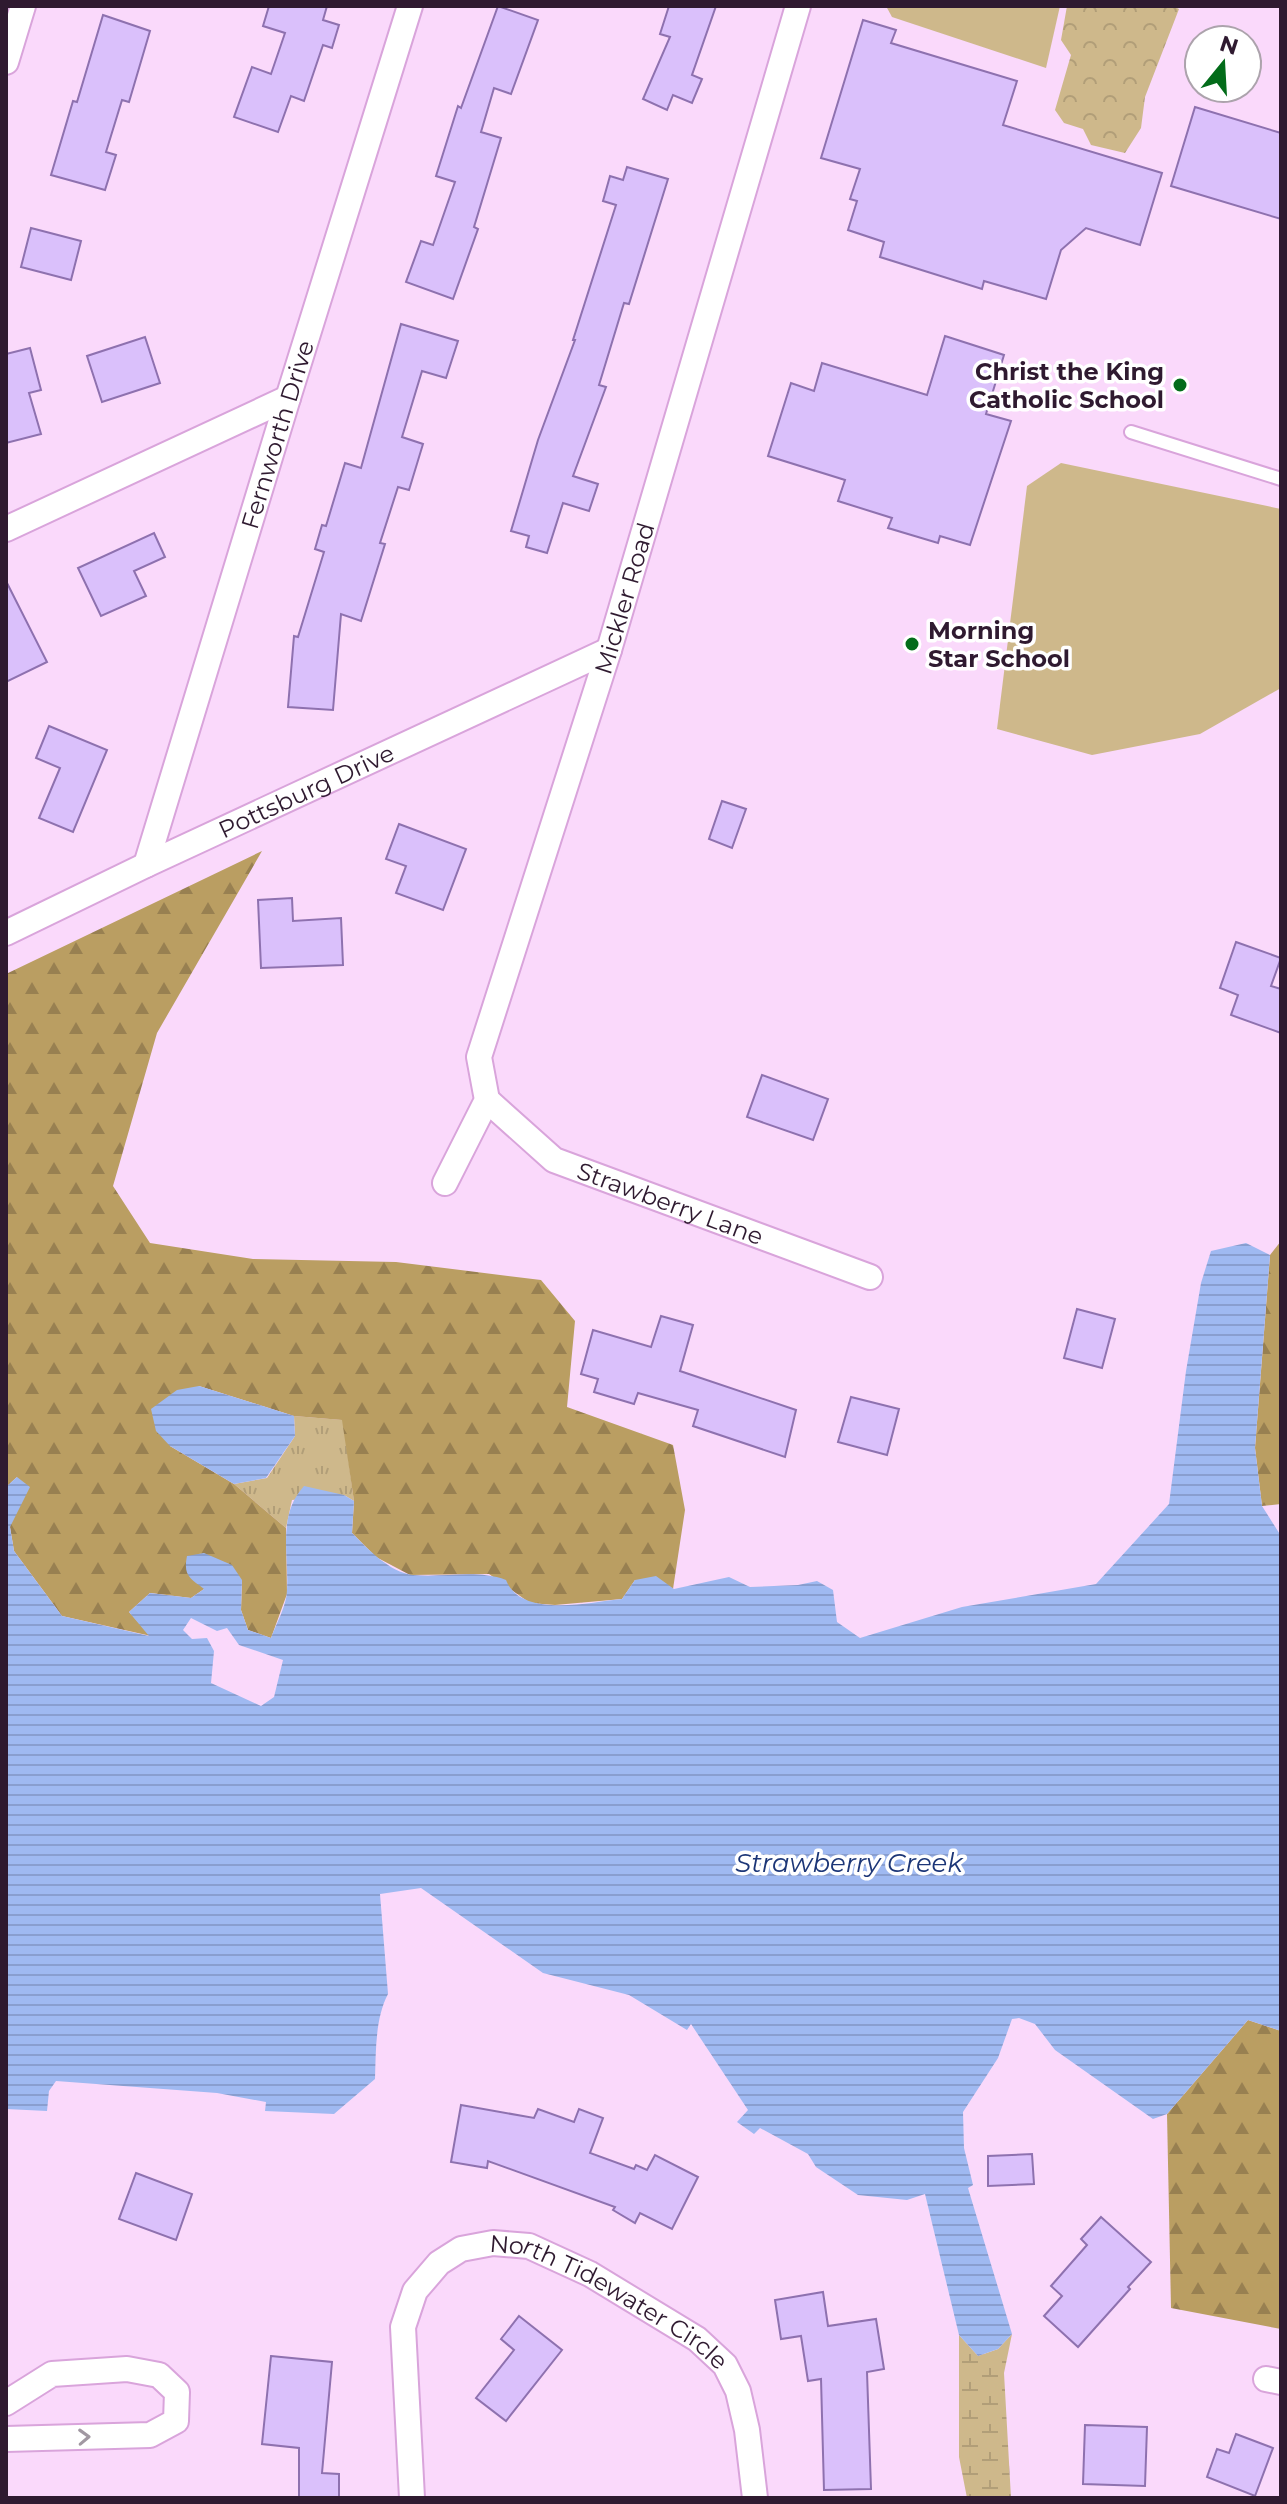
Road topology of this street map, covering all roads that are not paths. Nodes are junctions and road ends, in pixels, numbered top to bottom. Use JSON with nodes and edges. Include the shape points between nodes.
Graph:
{"nodes":[{"id":1,"x":23,"y":6,"type":"edge"},
{"id":2,"x":410,"y":6,"type":"edge"},
{"id":3,"x":798,"y":6,"type":"edge"},
{"id":4,"x":6,"y":62,"type":"edge"},
{"id":5,"x":288,"y":398,"type":"junction"},
{"id":6,"x":1131,"y":432,"type":"dead end"},
{"id":7,"x":1281,"y":479,"type":"edge"},
{"id":8,"x":6,"y":529,"type":"edge"},
{"id":9,"x":609,"y":650,"type":"junction"},
{"id":10,"x":146,"y":865,"type":"junction"},
{"id":11,"x":6,"y":933,"type":"edge"},
{"id":12,"x":487,"y":1100,"type":"junction"},
{"id":13,"x":445,"y":1183,"type":"dead end"},
{"id":14,"x":870,"y":1277,"type":"dead end"},
{"id":15,"x":6,"y":2403,"type":"edge"},
{"id":16,"x":6,"y":2439,"type":"edge"},
{"id":17,"x":412,"y":2498,"type":"edge"},
{"id":18,"x":755,"y":2498,"type":"edge"}],
"edges":[{"from":1,"to":4,"type":"street"},
{"from":2,"to":5,"type":"street","name":"Fernworth Drive"},
{"from":3,"to":9,"type":"street","name":"Mickler Road"},
{"from":5,"to":8,"type":"street"},
{"from":5,"to":10,"type":"street","name":"Fernworth Drive"},
{"from":6,"to":7,"type":"lane"},
{"from":9,"to":10,"type":"street","name":"Pottsburg Drive"},
{"from":9,"to":12,"type":"street","name":"Mickler Road","via":[[479,1057]]},
{"from":10,"to":11,"type":"street","name":"Pottsburg Drive"},
{"from":12,"to":13,"type":"street"},
{"from":12,"to":14,"type":"street","name":"Strawberry Lane","via":[[554,1160]]},
{"from":16,"to":15,"type":"street","one_way":true,"via":[[150,2435],[176,2421],[177,2392],[159,2375],[127,2369],[52,2374]]},
{"from":17,"to":18,"type":"street","name":"North Tidewater Circle","via":[[403,2327],[415,2291],[439,2263],[461,2249],[493,2243],[529,2246],[590,2274],[697,2339],[725,2365],[747,2430]]}]}
